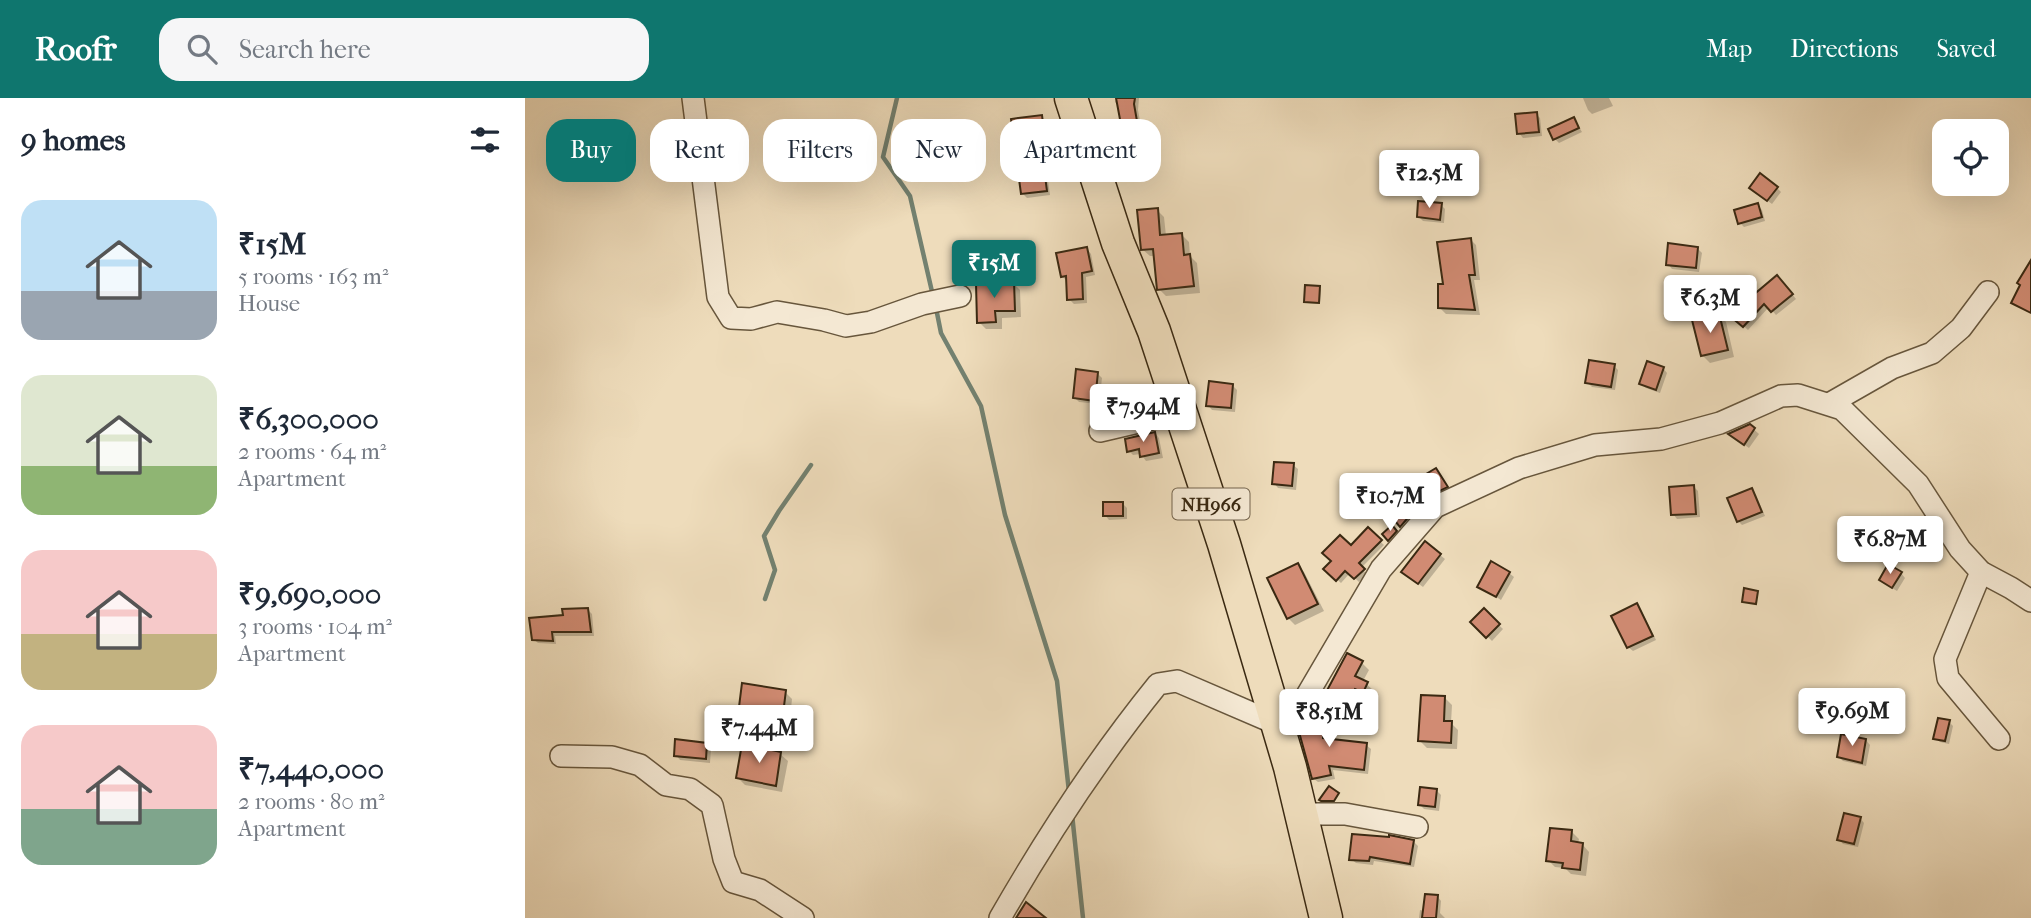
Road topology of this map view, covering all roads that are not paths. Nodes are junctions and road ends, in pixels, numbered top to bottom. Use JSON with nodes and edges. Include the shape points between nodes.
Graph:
{"nodes":[{"id":1,"x":693,"y":98,"type":"edge"},
{"id":2,"x":1071,"y":98,"type":"edge"},
{"id":3,"x":1988,"y":292,"type":"dead end"},
{"id":4,"x":953,"y":297,"type":"dead end"},
{"id":5,"x":1829,"y":404,"type":"junction"},
{"id":6,"x":1181,"y":412,"type":"junction"},
{"id":7,"x":1100,"y":431,"type":"dead end"},
{"id":8,"x":1981,"y":572,"type":"junction"},
{"id":9,"x":2031,"y":601,"type":"edge"},
{"id":10,"x":1277,"y":724,"type":"junction"},
{"id":11,"x":1999,"y":739,"type":"dead end"},
{"id":12,"x":561,"y":756,"type":"dead end"},
{"id":13,"x":1302,"y":814,"type":"junction"},
{"id":14,"x":1417,"y":827,"type":"dead end"},
{"id":15,"x":803,"y":918,"type":"edge"},
{"id":16,"x":1000,"y":918,"type":"edge"},
{"id":17,"x":1326,"y":918,"type":"edge"}],
"edges":[{"from":1,"to":4,"type":"street","via":[[718,298],[731,318],[751,319],[777,312],[846,326]]},
{"from":2,"to":6,"type":"highway","number":"NH966","via":[[1118,243]]},
{"from":3,"to":5,"type":"street","via":[[1961,328],[1932,353],[1892,368]]},
{"from":5,"to":8,"type":"street","via":[[1842,409],[1918,484],[1960,549]]},
{"from":5,"to":10,"type":"street","via":[[1798,395],[1781,396],[1720,423],[1673,436],[1595,445],[1518,468],[1435,507],[1381,569],[1300,707]]},
{"from":6,"to":7,"type":"street"},
{"from":6,"to":10,"type":"highway","number":"NH966"},
{"from":8,"to":9,"type":"street"},
{"from":8,"to":11,"type":"street","via":[[1945,659],[1948,678]]},
{"from":10,"to":13,"type":"highway","number":"NH966"},
{"from":10,"to":16,"type":"street","via":[[1177,681],[1158,684],[1061,815]]},
{"from":12,"to":15,"type":"street","via":[[612,757],[641,765],[666,785],[690,789],[712,805],[733,882],[760,890]]},
{"from":13,"to":14,"type":"street","via":[[1345,814]]},
{"from":13,"to":17,"type":"highway","number":"NH966"}]}
